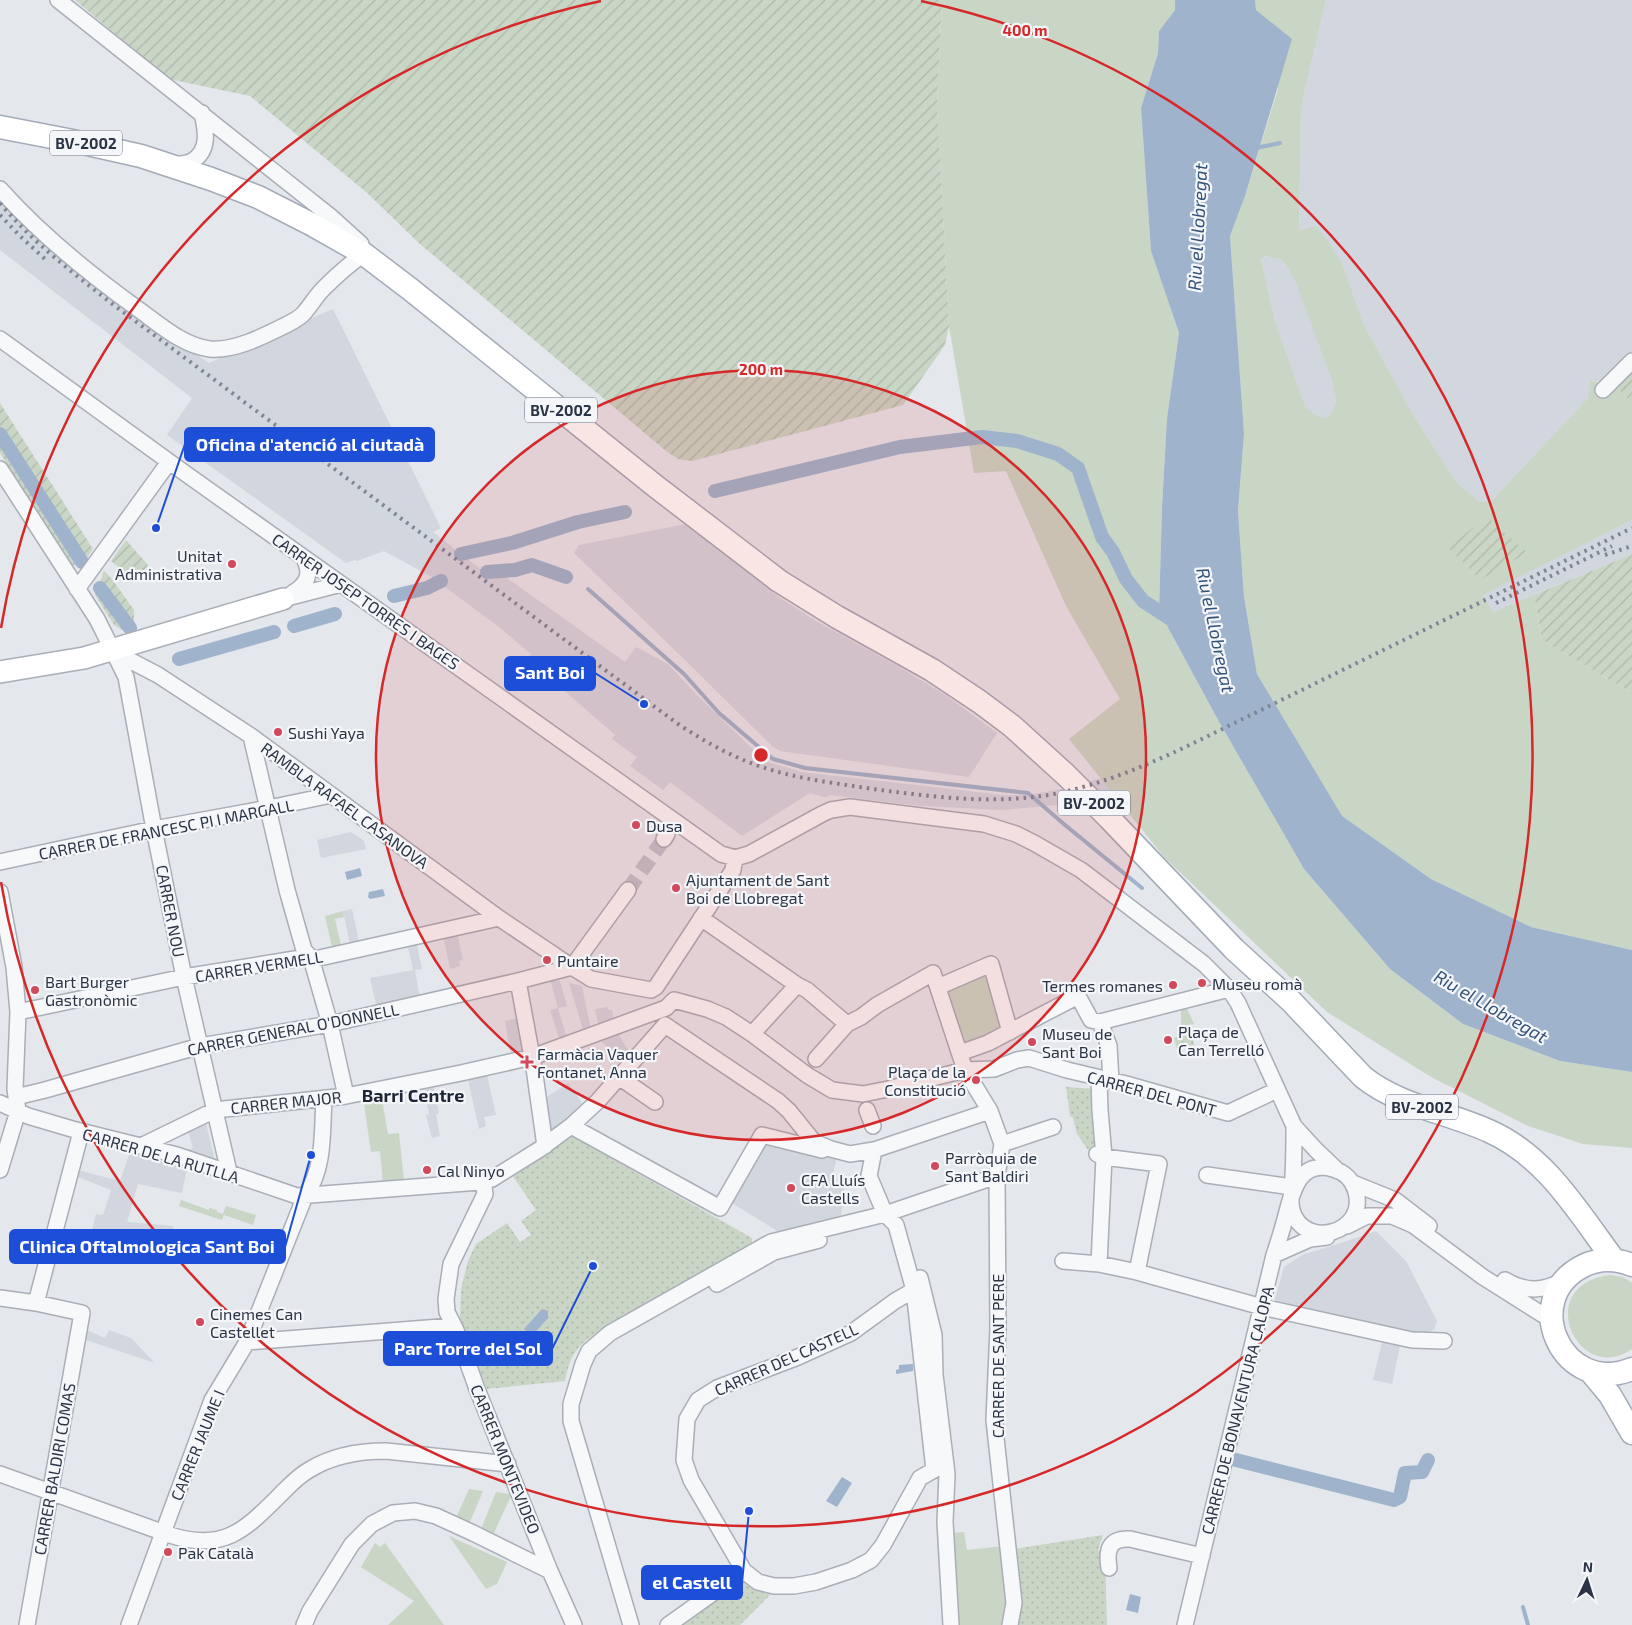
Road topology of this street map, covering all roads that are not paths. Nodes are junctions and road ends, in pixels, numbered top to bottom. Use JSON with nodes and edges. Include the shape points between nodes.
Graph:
{"nodes":[{"id":1,"x":58,"y":0,"type":"edge"},
{"id":2,"x":202,"y":114,"type":"junction"},
{"id":3,"x":0,"y":126,"type":"edge"},
{"id":4,"x":171,"y":165,"type":"junction"},
{"id":5,"x":0,"y":189,"type":"edge"},
{"id":6,"x":364,"y":254,"type":"junction"},
{"id":7,"x":410,"y":289,"type":"junction"},
{"id":8,"x":0,"y":339,"type":"edge"},
{"id":9,"x":1632,"y":361,"type":"edge"},
{"id":10,"x":1603,"y":390,"type":"dead end"},
{"id":11,"x":169,"y":462,"type":"junction"},
{"id":12,"x":0,"y":469,"type":"edge"},
{"id":13,"x":303,"y":557,"type":"junction"},
{"id":14,"x":341,"y":584,"type":"junction"},
{"id":15,"x":77,"y":589,"type":"junction"},
{"id":16,"x":283,"y":598,"type":"junction"},
{"id":17,"x":112,"y":651,"type":"junction"},
{"id":18,"x":0,"y":672,"type":"edge"},
{"id":19,"x":251,"y":736,"type":"junction"},
{"id":20,"x":331,"y":795,"type":"junction"},
{"id":21,"x":269,"y":808,"type":"junction"},
{"id":22,"x":154,"y":829,"type":"junction"},
{"id":23,"x":735,"y":858,"type":"junction"},
{"id":24,"x":0,"y":862,"type":"edge"},
{"id":25,"x":628,"y":890,"type":"tunnel mouth"},
{"id":26,"x":0,"y":892,"type":"edge"},
{"id":27,"x":500,"y":918,"type":"junction"},
{"id":28,"x":701,"y":918,"type":"junction"},
{"id":29,"x":310,"y":958,"type":"junction"},
{"id":30,"x":572,"y":968,"type":"junction"},
{"id":31,"x":184,"y":977,"type":"junction"},
{"id":32,"x":8,"y":979,"type":"edge"},
{"id":33,"x":518,"y":982,"type":"junction"},
{"id":34,"x":796,"y":985,"type":"junction"},
{"id":35,"x":656,"y":987,"type":"junction"},
{"id":36,"x":938,"y":987,"type":"junction"},
{"id":37,"x":1229,"y":989,"type":"junction"},
{"id":38,"x":666,"y":1008,"type":"junction"},
{"id":39,"x":18,"y":1012,"type":"junction"},
{"id":40,"x":1100,"y":1022,"type":"junction"},
{"id":41,"x":330,"y":1024,"type":"junction"},
{"id":42,"x":847,"y":1024,"type":"junction"},
{"id":43,"x":664,"y":1025,"type":"junction"},
{"id":44,"x":1010,"y":1032,"type":"junction"},
{"id":45,"x":752,"y":1034,"type":"junction"},
{"id":46,"x":200,"y":1046,"type":"junction"},
{"id":47,"x":960,"y":1052,"type":"junction"},
{"id":48,"x":532,"y":1057,"type":"junction"},
{"id":49,"x":816,"y":1058,"type":"dead end"},
{"id":50,"x":960,"y":1071,"type":"junction"},
{"id":51,"x":619,"y":1077,"type":"junction"},
{"id":52,"x":1105,"y":1080,"type":"junction"},
{"id":53,"x":1277,"y":1090,"type":"junction"},
{"id":54,"x":346,"y":1096,"type":"junction"},
{"id":55,"x":324,"y":1098,"type":"junction"},
{"id":56,"x":655,"y":1102,"type":"dead end"},
{"id":57,"x":0,"y":1103,"type":"edge"},
{"id":58,"x":17,"y":1104,"type":"junction"},
{"id":59,"x":215,"y":1110,"type":"junction"},
{"id":60,"x":867,"y":1110,"type":"dead end"},
{"id":61,"x":991,"y":1114,"type":"junction"},
{"id":62,"x":571,"y":1126,"type":"junction"},
{"id":63,"x":873,"y":1126,"type":"dead end"},
{"id":64,"x":1294,"y":1126,"type":"junction"},
{"id":65,"x":1053,"y":1127,"type":"dead end"},
{"id":66,"x":81,"y":1132,"type":"junction"},
{"id":67,"x":1002,"y":1144,"type":"junction"},
{"id":68,"x":141,"y":1146,"type":"junction"},
{"id":69,"x":545,"y":1146,"type":"junction"},
{"id":70,"x":875,"y":1147,"type":"junction"},
{"id":71,"x":831,"y":1150,"type":"junction"},
{"id":72,"x":1100,"y":1155,"type":"junction"},
{"id":73,"x":0,"y":1170,"type":"edge"},
{"id":74,"x":1338,"y":1171,"type":"junction"},
{"id":75,"x":229,"y":1172,"type":"junction"},
{"id":76,"x":1208,"y":1175,"type":"dead end"},
{"id":77,"x":997,"y":1176,"type":"junction"},
{"id":78,"x":480,"y":1182,"type":"junction"},
{"id":79,"x":1353,"y":1183,"type":"junction"},
{"id":80,"x":1292,"y":1191,"type":"junction"},
{"id":81,"x":305,"y":1196,"type":"junction"},
{"id":82,"x":885,"y":1214,"type":"junction"},
{"id":83,"x":1583,"y":1218,"type":"junction"},
{"id":84,"x":896,"y":1225,"type":"junction"},
{"id":85,"x":1338,"y":1231,"type":"junction"},
{"id":86,"x":1274,"y":1255,"type":"junction"},
{"id":87,"x":1063,"y":1261,"type":"dead end"},
{"id":88,"x":1623,"y":1263,"type":"edge"},
{"id":89,"x":1099,"y":1264,"type":"junction"},
{"id":90,"x":1137,"y":1272,"type":"junction"},
{"id":91,"x":1571,"y":1275,"type":"junction"},
{"id":92,"x":914,"y":1290,"type":"junction"},
{"id":93,"x":0,"y":1298,"type":"edge"},
{"id":94,"x":36,"y":1303,"type":"junction"},
{"id":95,"x":1262,"y":1307,"type":"junction"},
{"id":96,"x":1551,"y":1320,"type":"junction"},
{"id":97,"x":454,"y":1326,"type":"junction"},
{"id":98,"x":1444,"y":1341,"type":"dead end"},
{"id":99,"x":248,"y":1342,"type":"junction"},
{"id":100,"x":1632,"y":1369,"type":"edge"},
{"id":101,"x":1590,"y":1371,"type":"junction"},
{"id":102,"x":1632,"y":1433,"type":"edge"},
{"id":103,"x":508,"y":1464,"type":"junction"},
{"id":104,"x":0,"y":1474,"type":"edge"},
{"id":105,"x":50,"y":1492,"type":"junction"},
{"id":106,"x":163,"y":1532,"type":"junction"},
{"id":107,"x":1202,"y":1556,"type":"junction"},
{"id":108,"x":1109,"y":1568,"type":"dead end"},
{"id":109,"x":550,"y":1571,"type":"junction"},
{"id":110,"x":744,"y":1571,"type":"junction"},
{"id":111,"x":27,"y":1625,"type":"edge"},
{"id":112,"x":129,"y":1625,"type":"edge"},
{"id":113,"x":306,"y":1625,"type":"edge"},
{"id":114,"x":574,"y":1625,"type":"edge"},
{"id":115,"x":631,"y":1625,"type":"edge"},
{"id":116,"x":668,"y":1625,"type":"edge"},
{"id":117,"x":952,"y":1625,"type":"edge"},
{"id":118,"x":1010,"y":1625,"type":"edge"},
{"id":119,"x":1185,"y":1625,"type":"edge"}],
"edges":[{"from":1,"to":2,"type":"street"},
{"from":2,"to":4,"type":"street","via":[[206,132],[204,148],[191,162]]},
{"from":2,"to":7,"type":"street","via":[[330,216]]},
{"from":3,"to":4,"type":"main road","number":"BV-2002"},
{"from":4,"to":6,"type":"main road","number":"BV-2002","via":[[258,197]]},
{"from":5,"to":6,"type":"street","via":[[89,273],[169,332],[193,345],[210,349],[248,342],[304,314],[322,290]]},
{"from":6,"to":7,"type":"main road","number":"BV-2002"},
{"from":7,"to":83,"type":"main road","number":"BV-2002","via":[[779,581],[932,670],[1012,726],[1091,799],[1234,949],[1290,1000],[1363,1077],[1402,1100],[1472,1124],[1526,1152],[1559,1186]]},
{"from":8,"to":11,"type":"street","name":"CARRER JOSEP TORRES I BAGES"},
{"from":9,"to":10,"type":"street"},
{"from":11,"to":13,"type":"street","name":"CARRER JOSEP TORRES I BAGES"},
{"from":11,"to":15,"type":"street"},
{"from":12,"to":15,"type":"street","name":"CARRER NOU"},
{"from":13,"to":14,"type":"street","name":"CARRER JOSEP TORRES I BAGES"},
{"from":13,"to":16,"type":"street","via":[[308,566],[307,578],[301,588]]},
{"from":14,"to":16,"type":"street"},
{"from":14,"to":23,"type":"street","name":"CARRER JOSEP TORRES I BAGES","via":[[721,854]]},
{"from":15,"to":17,"type":"street","name":"CARRER NOU","via":[[97,619]]},
{"from":16,"to":17,"type":"street"},
{"from":17,"to":18,"type":"street"},
{"from":17,"to":19,"type":"street","name":"RAMBLA RAFAEL CASANOVA","via":[[158,675]]},
{"from":17,"to":22,"type":"street","name":"CARRER NOU","via":[[126,677]]},
{"from":19,"to":20,"type":"street","name":"RAMBLA RAFAEL CASANOVA"},
{"from":19,"to":21,"type":"street"},
{"from":20,"to":21,"type":"street","name":"CARRER DE FRANCESC PI I MARGALL"},
{"from":20,"to":27,"type":"street","name":"RAMBLA RAFAEL CASANOVA"},
{"from":21,"to":22,"type":"street","name":"CARRER DE FRANCESC PI I MARGALL"},
{"from":21,"to":29,"type":"street","via":[[287,890],[304,950]]},
{"from":22,"to":24,"type":"street","name":"CARRER DE FRANCESC PI I MARGALL"},
{"from":22,"to":31,"type":"street","name":"CARRER NOU"},
{"from":23,"to":28,"type":"street","via":[[733,870]]},
{"from":23,"to":37,"type":"street","via":[[840,808],[984,824],[1016,834],[1081,870],[1204,964]]},
{"from":25,"to":30,"type":"street"},
{"from":26,"to":32,"type":"street"},
{"from":27,"to":29,"type":"street","name":"CARRER VERMELL"},
{"from":27,"to":30,"type":"street","name":"RAMBLA RAFAEL CASANOVA"},
{"from":28,"to":34,"type":"street"},
{"from":28,"to":35,"type":"street"},
{"from":29,"to":31,"type":"street","name":"CARRER VERMELL"},
{"from":29,"to":41,"type":"street"},
{"from":30,"to":33,"type":"street","name":"CARRER GENERAL O'DONNELL"},
{"from":30,"to":35,"type":"street","name":"RAMBLA RAFAEL CASANOVA","via":[[591,979],[651,990]]},
{"from":31,"to":39,"type":"street","name":"CARRER VERMELL"},
{"from":31,"to":46,"type":"street","name":"CARRER NOU"},
{"from":32,"to":39,"type":"street"},
{"from":33,"to":41,"type":"street","name":"CARRER GENERAL O'DONNELL"},
{"from":33,"to":48,"type":"street"},
{"from":34,"to":42,"type":"street"},
{"from":34,"to":45,"type":"street"},
{"from":35,"to":38,"type":"street"},
{"from":36,"to":42,"type":"street","via":[[933,973]]},
{"from":36,"to":44,"type":"street","via":[[991,964]]},
{"from":36,"to":47,"type":"street"},
{"from":37,"to":40,"type":"street"},
{"from":37,"to":53,"type":"street"},
{"from":38,"to":43,"type":"street"},
{"from":38,"to":45,"type":"street","name":"CARRER MAJOR","via":[[674,1000],[699,1007]]},
{"from":38,"to":48,"type":"street","name":"CARRER MAJOR"},
{"from":39,"to":58,"type":"street"},
{"from":40,"to":44,"type":"street","via":[[1092,1020],[1078,996]]},
{"from":40,"to":52,"type":"street","via":[[1109,1046]]},
{"from":41,"to":46,"type":"street","name":"CARRER GENERAL O'DONNELL"},
{"from":41,"to":54,"type":"street"},
{"from":42,"to":49,"type":"street"},
{"from":43,"to":51,"type":"street","name":"CARRER DE LA RUTLLA"},
{"from":43,"to":71,"type":"street","via":[[778,1101],[814,1142]]},
{"from":44,"to":47,"type":"street"},
{"from":45,"to":50,"type":"street","via":[[803,1073],[832,1090],[863,1094]]},
{"from":46,"to":58,"type":"street","name":"CARRER GENERAL O'DONNELL","via":[[45,1090]]},
{"from":46,"to":59,"type":"street","name":"CARRER NOU"},
{"from":47,"to":50,"type":"street"},
{"from":48,"to":54,"type":"street","name":"CARRER MAJOR"},
{"from":48,"to":69,"type":"street"},
{"from":50,"to":52,"type":"street","name":"CARRER DEL PONT","via":[[996,1069],[1029,1058]]},
{"from":50,"to":61,"type":"street"},
{"from":51,"to":56,"type":"street"},
{"from":51,"to":62,"type":"street","name":"CARRER DE LA RUTLLA"},
{"from":52,"to":53,"type":"street","name":"CARRER DEL PONT","via":[[1228,1113]]},
{"from":52,"to":72,"type":"street","via":[[1100,1110]]},
{"from":53,"to":64,"type":"street"},
{"from":54,"to":55,"type":"street","name":"CARRER MAJOR"},
{"from":55,"to":59,"type":"street","name":"CARRER MAJOR"},
{"from":55,"to":81,"type":"street","name":"CARRER JAUME I","via":[[320,1158],[315,1181]]},
{"from":57,"to":58,"type":"street","name":"CARRER DE LA RUTLLA"},
{"from":58,"to":66,"type":"street","name":"CARRER DE LA RUTLLA","via":[[28,1116]]},
{"from":58,"to":73,"type":"street"},
{"from":59,"to":68,"type":"street","name":"CARRER MAJOR"},
{"from":59,"to":75,"type":"street","name":"CARRER NOU"},
{"from":60,"to":63,"type":"street"},
{"from":61,"to":67,"type":"street"},
{"from":61,"to":70,"type":"street"},
{"from":62,"to":69,"type":"street","name":"CARRER DE LA RUTLLA"},
{"from":62,"to":71,"type":"street","via":[[720,1208],[762,1135]]},
{"from":64,"to":74,"type":"street"},
{"from":64,"to":80,"type":"street"},
{"from":65,"to":67,"type":"street"},
{"from":66,"to":68,"type":"street","name":"CARRER DE LA RUTLLA"},
{"from":66,"to":94,"type":"street"},
{"from":67,"to":77,"type":"street","name":"CARRER DE SANT PERE"},
{"from":68,"to":75,"type":"street","name":"CARRER DE LA RUTLLA"},
{"from":69,"to":78,"type":"street","name":"CARRER DE LA RUTLLA","via":[[492,1180]]},
{"from":70,"to":71,"type":"street","via":[[850,1154]]},
{"from":70,"to":82,"type":"street","via":[[869,1176]]},
{"from":72,"to":89,"type":"street"},
{"from":72,"to":90,"type":"street","via":[[1159,1164]]},
{"from":74,"to":79,"type":"street"},
{"from":74,"to":80,"type":"street","name":"CARRER DE BONAVENTURA CALOPA","via":[[1322,1168],[1306,1173]]},
{"from":75,"to":81,"type":"street","name":"CARRER DE LA RUTLLA"},
{"from":76,"to":80,"type":"street"},
{"from":77,"to":82,"type":"street"},
{"from":77,"to":118,"type":"street","name":"CARRER DE SANT PERE","via":[[998,1328],[994,1420],[1014,1603]]},
{"from":78,"to":81,"type":"street","name":"CARRER DE LA RUTLLA"},
{"from":78,"to":97,"type":"street","name":"CARRER MONTEVIDEO","via":[[486,1194],[451,1264],[446,1299],[447,1312]]},
{"from":79,"to":85,"type":"street","via":[[1356,1210]]},
{"from":79,"to":91,"type":"street","via":[[1395,1200],[1480,1266],[1514,1285],[1534,1290],[1549,1287]]},
{"from":80,"to":85,"type":"street","via":[[1293,1213],[1304,1227],[1320,1234]]},
{"from":80,"to":86,"type":"street","name":"CARRER DE BONAVENTURA CALOPA"},
{"from":81,"to":99,"type":"street","name":"CARRER JAUME I"},
{"from":82,"to":84,"type":"street","name":"CARRER DEL CASTELL"},
{"from":82,"to":115,"type":"street","via":[[771,1242],[610,1333],[589,1351],[570,1404],[571,1421]]},
{"from":83,"to":88,"type":"main road","number":"BV-2002"},
{"from":83,"to":91,"type":"main road","via":[[1583,1240]]},
{"from":84,"to":92,"type":"street","name":"CARRER DEL CASTELL"},
{"from":84,"to":117,"type":"street","via":[[906,1228],[934,1335],[935,1375],[948,1474],[945,1522]]},
{"from":85,"to":86,"type":"street"},
{"from":85,"to":96,"type":"street","via":[[1367,1216],[1392,1216],[1413,1225],[1483,1277]]},
{"from":86,"to":95,"type":"street","name":"CARRER DE BONAVENTURA CALOPA"},
{"from":87,"to":89,"type":"street"},
{"from":88,"to":91,"type":"main road","via":[[1594,1262]]},
{"from":89,"to":90,"type":"street"},
{"from":90,"to":95,"type":"street"},
{"from":91,"to":96,"type":"main road","via":[[1559,1288]]},
{"from":92,"to":110,"type":"street","name":"CARRER DEL CASTELL","via":[[934,1470],[920,1478],[871,1560],[852,1570],[794,1586],[758,1582]]},
{"from":92,"to":110,"type":"street","name":"CARRER DEL CASTELL","via":[[851,1333],[717,1388],[698,1400],[687,1419],[684,1460],[690,1480]]},
{"from":93,"to":94,"type":"street"},
{"from":94,"to":105,"type":"street","name":"CARRER BALDIRI COMAS","via":[[82,1313]]},
{"from":95,"to":98,"type":"street","via":[[1412,1340]]},
{"from":95,"to":107,"type":"street","name":"CARRER DE BONAVENTURA CALOPA"},
{"from":96,"to":101,"type":"main road","via":[[1563,1351]]},
{"from":97,"to":99,"type":"street"},
{"from":97,"to":103,"type":"street","name":"CARRER MONTEVIDEO"},
{"from":99,"to":106,"type":"street","name":"CARRER JAUME I","via":[[212,1400]]},
{"from":100,"to":101,"type":"main road","via":[[1608,1374]]},
{"from":101,"to":102,"type":"main road","via":[[1610,1395]]},
{"from":103,"to":106,"type":"street","via":[[386,1451],[351,1453],[308,1470],[255,1520],[225,1538],[190,1540]]},
{"from":103,"to":109,"type":"street","name":"CARRER MONTEVIDEO"},
{"from":104,"to":105,"type":"street"},
{"from":105,"to":106,"type":"street"},
{"from":105,"to":111,"type":"street","name":"CARRER BALDIRI COMAS"},
{"from":106,"to":112,"type":"street","name":"CARRER JAUME I"},
{"from":107,"to":108,"type":"street","via":[[1130,1539],[1111,1539]]},
{"from":107,"to":119,"type":"street","name":"CARRER DE BONAVENTURA CALOPA"},
{"from":109,"to":113,"type":"street","via":[[436,1516],[415,1511],[393,1514],[372,1524],[352,1544],[310,1611]]},
{"from":109,"to":114,"type":"street","name":"CARRER MONTEVIDEO"},
{"from":110,"to":116,"type":"street"}]}
